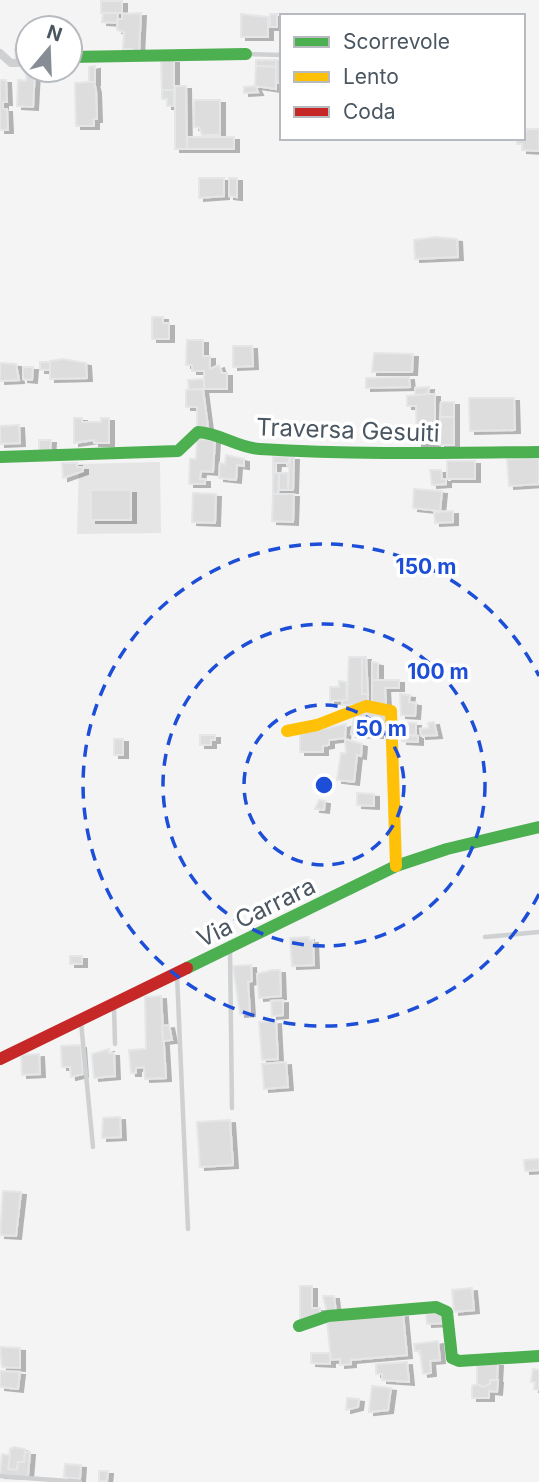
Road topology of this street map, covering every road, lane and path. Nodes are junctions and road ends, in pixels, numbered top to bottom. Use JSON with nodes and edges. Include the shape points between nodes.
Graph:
{"nodes":[{"id":1,"x":0,"y":53,"type":"edge"},
{"id":2,"x":246,"y":54,"type":"joint"},
{"id":3,"x":280,"y":55,"type":"edge"},
{"id":4,"x":84,"y":57,"type":"edge"},
{"id":5,"x":14,"y":63,"type":"edge"},
{"id":6,"x":539,"y":453,"type":"edge"},
{"id":7,"x":0,"y":457,"type":"edge"},
{"id":8,"x":287,"y":732,"type":"dead end"},
{"id":9,"x":539,"y":827,"type":"edge"},
{"id":10,"x":396,"y":866,"type":"junction"},
{"id":11,"x":539,"y":932,"type":"edge"},
{"id":12,"x":485,"y":937,"type":"dead end"},
{"id":13,"x":230,"y":949,"type":"junction"},
{"id":14,"x":177,"y":975,"type":"junction"},
{"id":15,"x":114,"y":1005,"type":"junction"},
{"id":16,"x":80,"y":1021,"type":"junction"},
{"id":17,"x":115,"y":1044,"type":"dead end"},
{"id":18,"x":0,"y":1059,"type":"edge"},
{"id":19,"x":232,"y":1108,"type":"dead end"},
{"id":20,"x":93,"y":1147,"type":"dead end"},
{"id":21,"x":188,"y":1229,"type":"dead end"},
{"id":22,"x":299,"y":1326,"type":"dead end"},
{"id":23,"x":539,"y":1356,"type":"edge"},
{"id":24,"x":0,"y":1476,"type":"edge"},
{"id":25,"x":80,"y":1482,"type":"edge"}],
"edges":[{"from":1,"to":5,"type":"street"},
{"from":2,"to":3,"type":"lane"},
{"from":2,"to":4,"type":"street"},
{"from":6,"to":7,"type":"street","name":"Traversa Gesuiti","via":[[255,449],[198,432],[178,451]]},
{"from":8,"to":10,"type":"street","via":[[329,721],[352,709],[391,711]]},
{"from":9,"to":10,"type":"street","name":"Via Carrara"},
{"from":10,"to":13,"type":"street","name":"Via Carrara"},
{"from":11,"to":12,"type":"lane"},
{"from":13,"to":14,"type":"street","name":"Via Carrara"},
{"from":13,"to":19,"type":"lane"},
{"from":14,"to":15,"type":"street","name":"Via Carrara"},
{"from":14,"to":21,"type":"lane"},
{"from":15,"to":16,"type":"street","name":"Via Carrara"},
{"from":15,"to":17,"type":"lane"},
{"from":16,"to":18,"type":"street","name":"Via Carrara"},
{"from":16,"to":20,"type":"lane"},
{"from":22,"to":23,"type":"street","via":[[328,1317],[436,1307],[447,1312],[453,1358],[458,1361]]},
{"from":24,"to":25,"type":"lane"}]}
